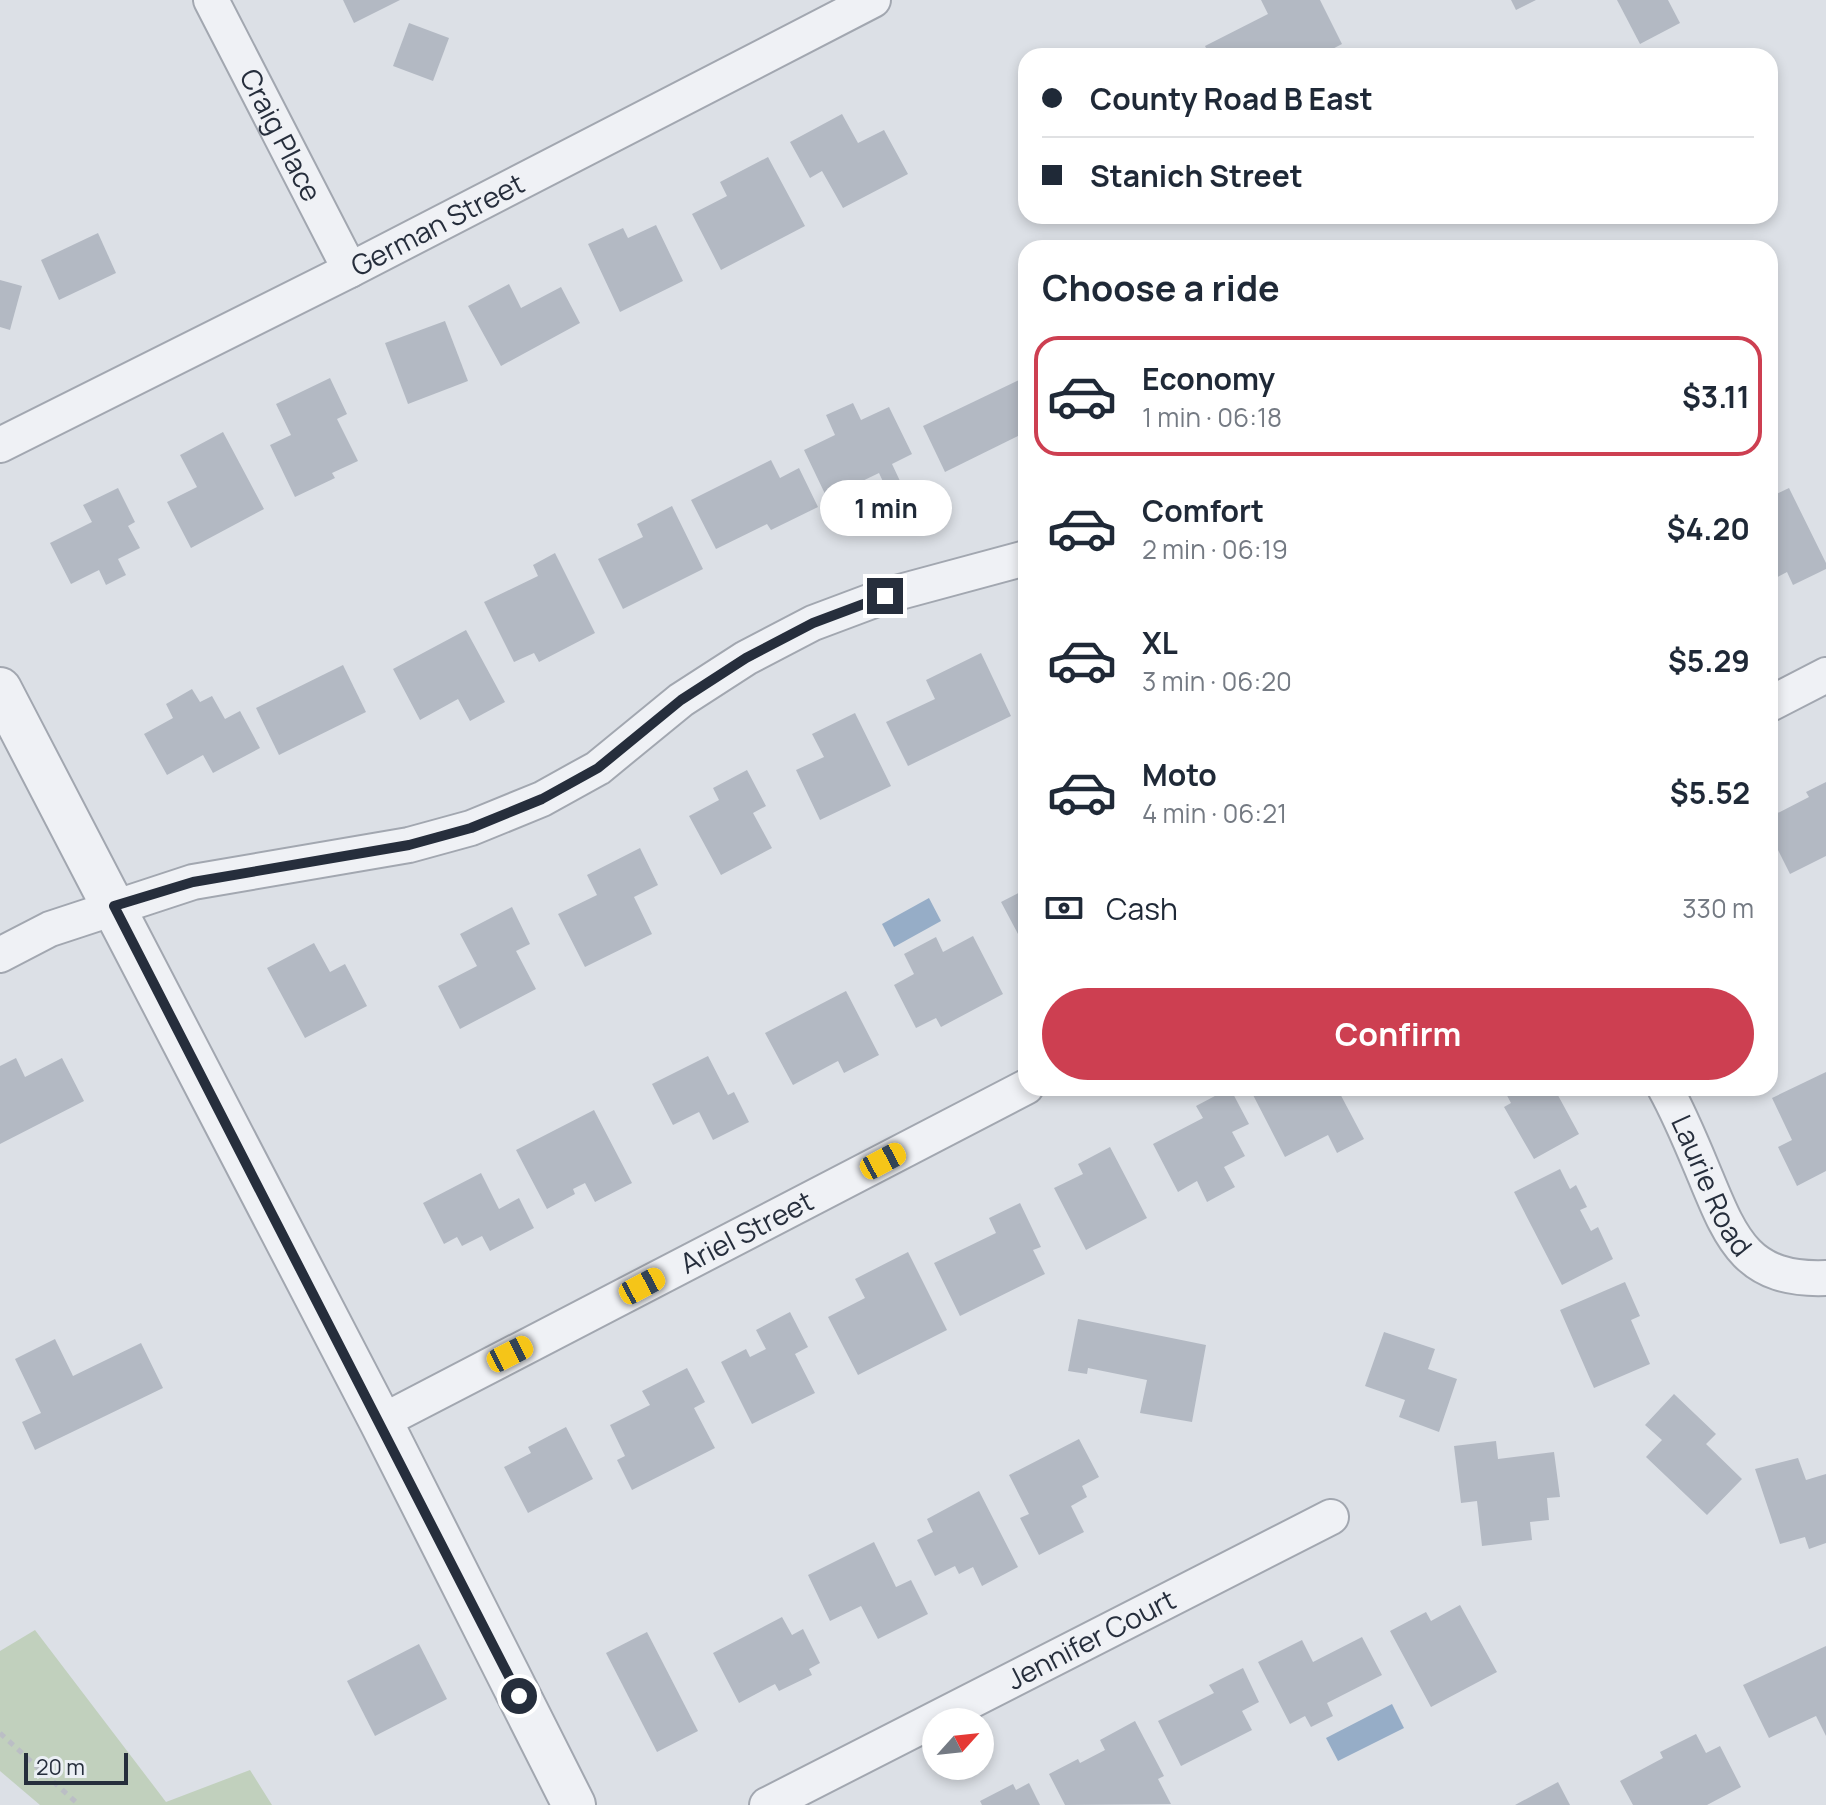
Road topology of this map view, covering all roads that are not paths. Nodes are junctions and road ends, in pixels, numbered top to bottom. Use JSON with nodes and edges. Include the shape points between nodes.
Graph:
{"nodes":[{"id":1,"x":211,"y":0,"type":"edge"},
{"id":2,"x":873,"y":0,"type":"edge"},
{"id":3,"x":350,"y":270,"type":"junction"},
{"id":4,"x":0,"y":445,"type":"edge"},
{"id":5,"x":1018,"y":560,"type":"edge"},
{"id":6,"x":1826,"y":675,"type":"edge"},
{"id":7,"x":0,"y":689,"type":"edge"},
{"id":8,"x":1778,"y":700,"type":"edge"},
{"id":9,"x":114,"y":906,"type":"junction"},
{"id":10,"x":0,"y":955,"type":"edge"},
{"id":11,"x":1018,"y":1091,"type":"edge"},
{"id":12,"x":1669,"y":1096,"type":"edge"},
{"id":13,"x":1826,"y":1278,"type":"edge"},
{"id":14,"x":381,"y":1422,"type":"junction"},
{"id":15,"x":1331,"y":1517,"type":"dead end"},
{"id":16,"x":574,"y":1805,"type":"edge"},
{"id":17,"x":767,"y":1805,"type":"edge"}],
"edges":[{"from":1,"to":3,"type":"street","name":"Craig Place"},
{"from":2,"to":3,"type":"street","name":"German Street"},
{"from":3,"to":4,"type":"street","name":"German Street"},
{"from":5,"to":9,"type":"street","via":[[885,596],[813,623],[681,700],[598,768],[542,799],[471,828],[409,845],[193,882]]},
{"from":6,"to":8,"type":"street"},
{"from":7,"to":9,"type":"street"},
{"from":9,"to":10,"type":"street","via":[[50,929]]},
{"from":9,"to":14,"type":"street"},
{"from":11,"to":14,"type":"street","name":"Ariel Street"},
{"from":12,"to":13,"type":"street","name":"Laurie Road","via":[[1737,1243],[1772,1271],[1801,1279]]},
{"from":14,"to":16,"type":"street"},
{"from":15,"to":17,"type":"street","name":"Jennifer Court"}]}
